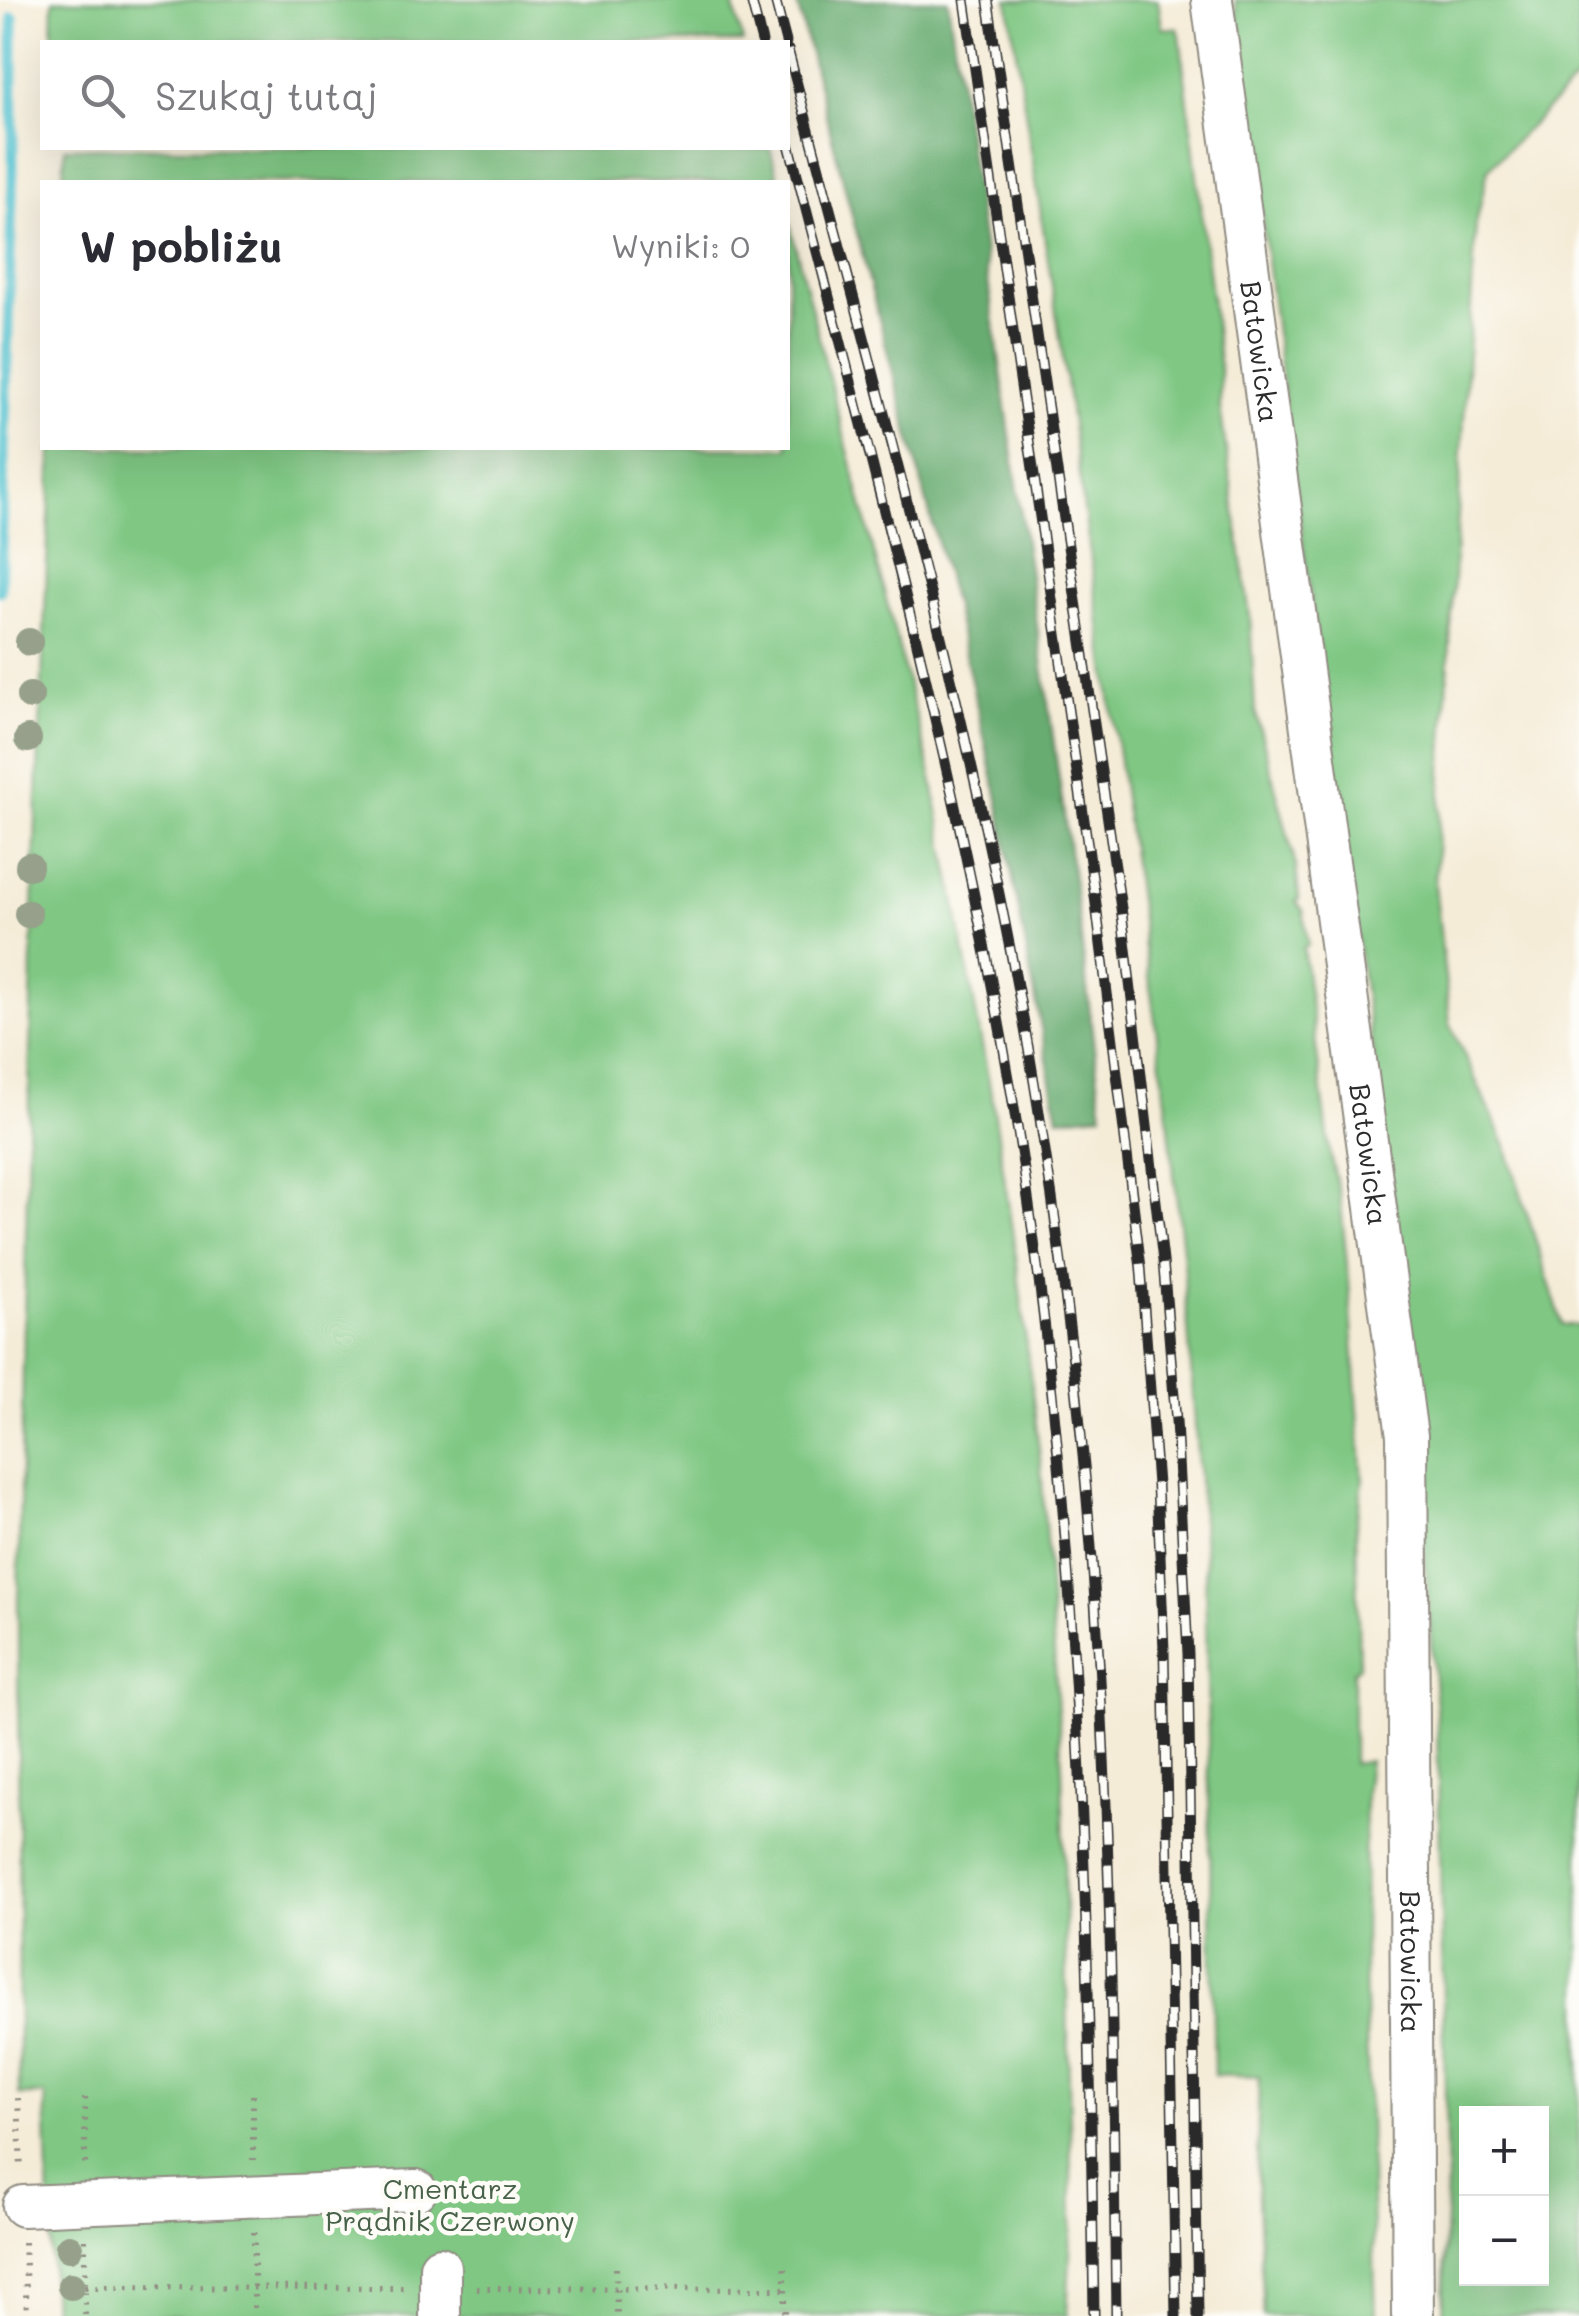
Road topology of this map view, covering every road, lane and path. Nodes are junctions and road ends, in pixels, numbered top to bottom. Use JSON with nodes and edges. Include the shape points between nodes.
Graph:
{"nodes":[{"id":1,"x":1212,"y":0,"type":"edge"},
{"id":2,"x":416,"y":2190,"type":"dead end"},
{"id":3,"x":23,"y":2206,"type":"dead end"},
{"id":4,"x":440,"y":2267,"type":"dead end"},
{"id":5,"x":616,"y":2268,"type":"dead end"},
{"id":6,"x":785,"y":2268,"type":"dead end"},
{"id":7,"x":440,"y":2316,"type":"edge"},
{"id":8,"x":616,"y":2316,"type":"edge"},
{"id":9,"x":786,"y":2316,"type":"edge"},
{"id":10,"x":1413,"y":2316,"type":"edge"}],
"edges":[{"from":1,"to":10,"type":"street","name":"Batowicka","via":[[1407,1436]]},
{"from":2,"to":3,"type":"street"},
{"from":4,"to":7,"type":"street"},
{"from":5,"to":8,"type":"path"},
{"from":6,"to":9,"type":"path"}]}
